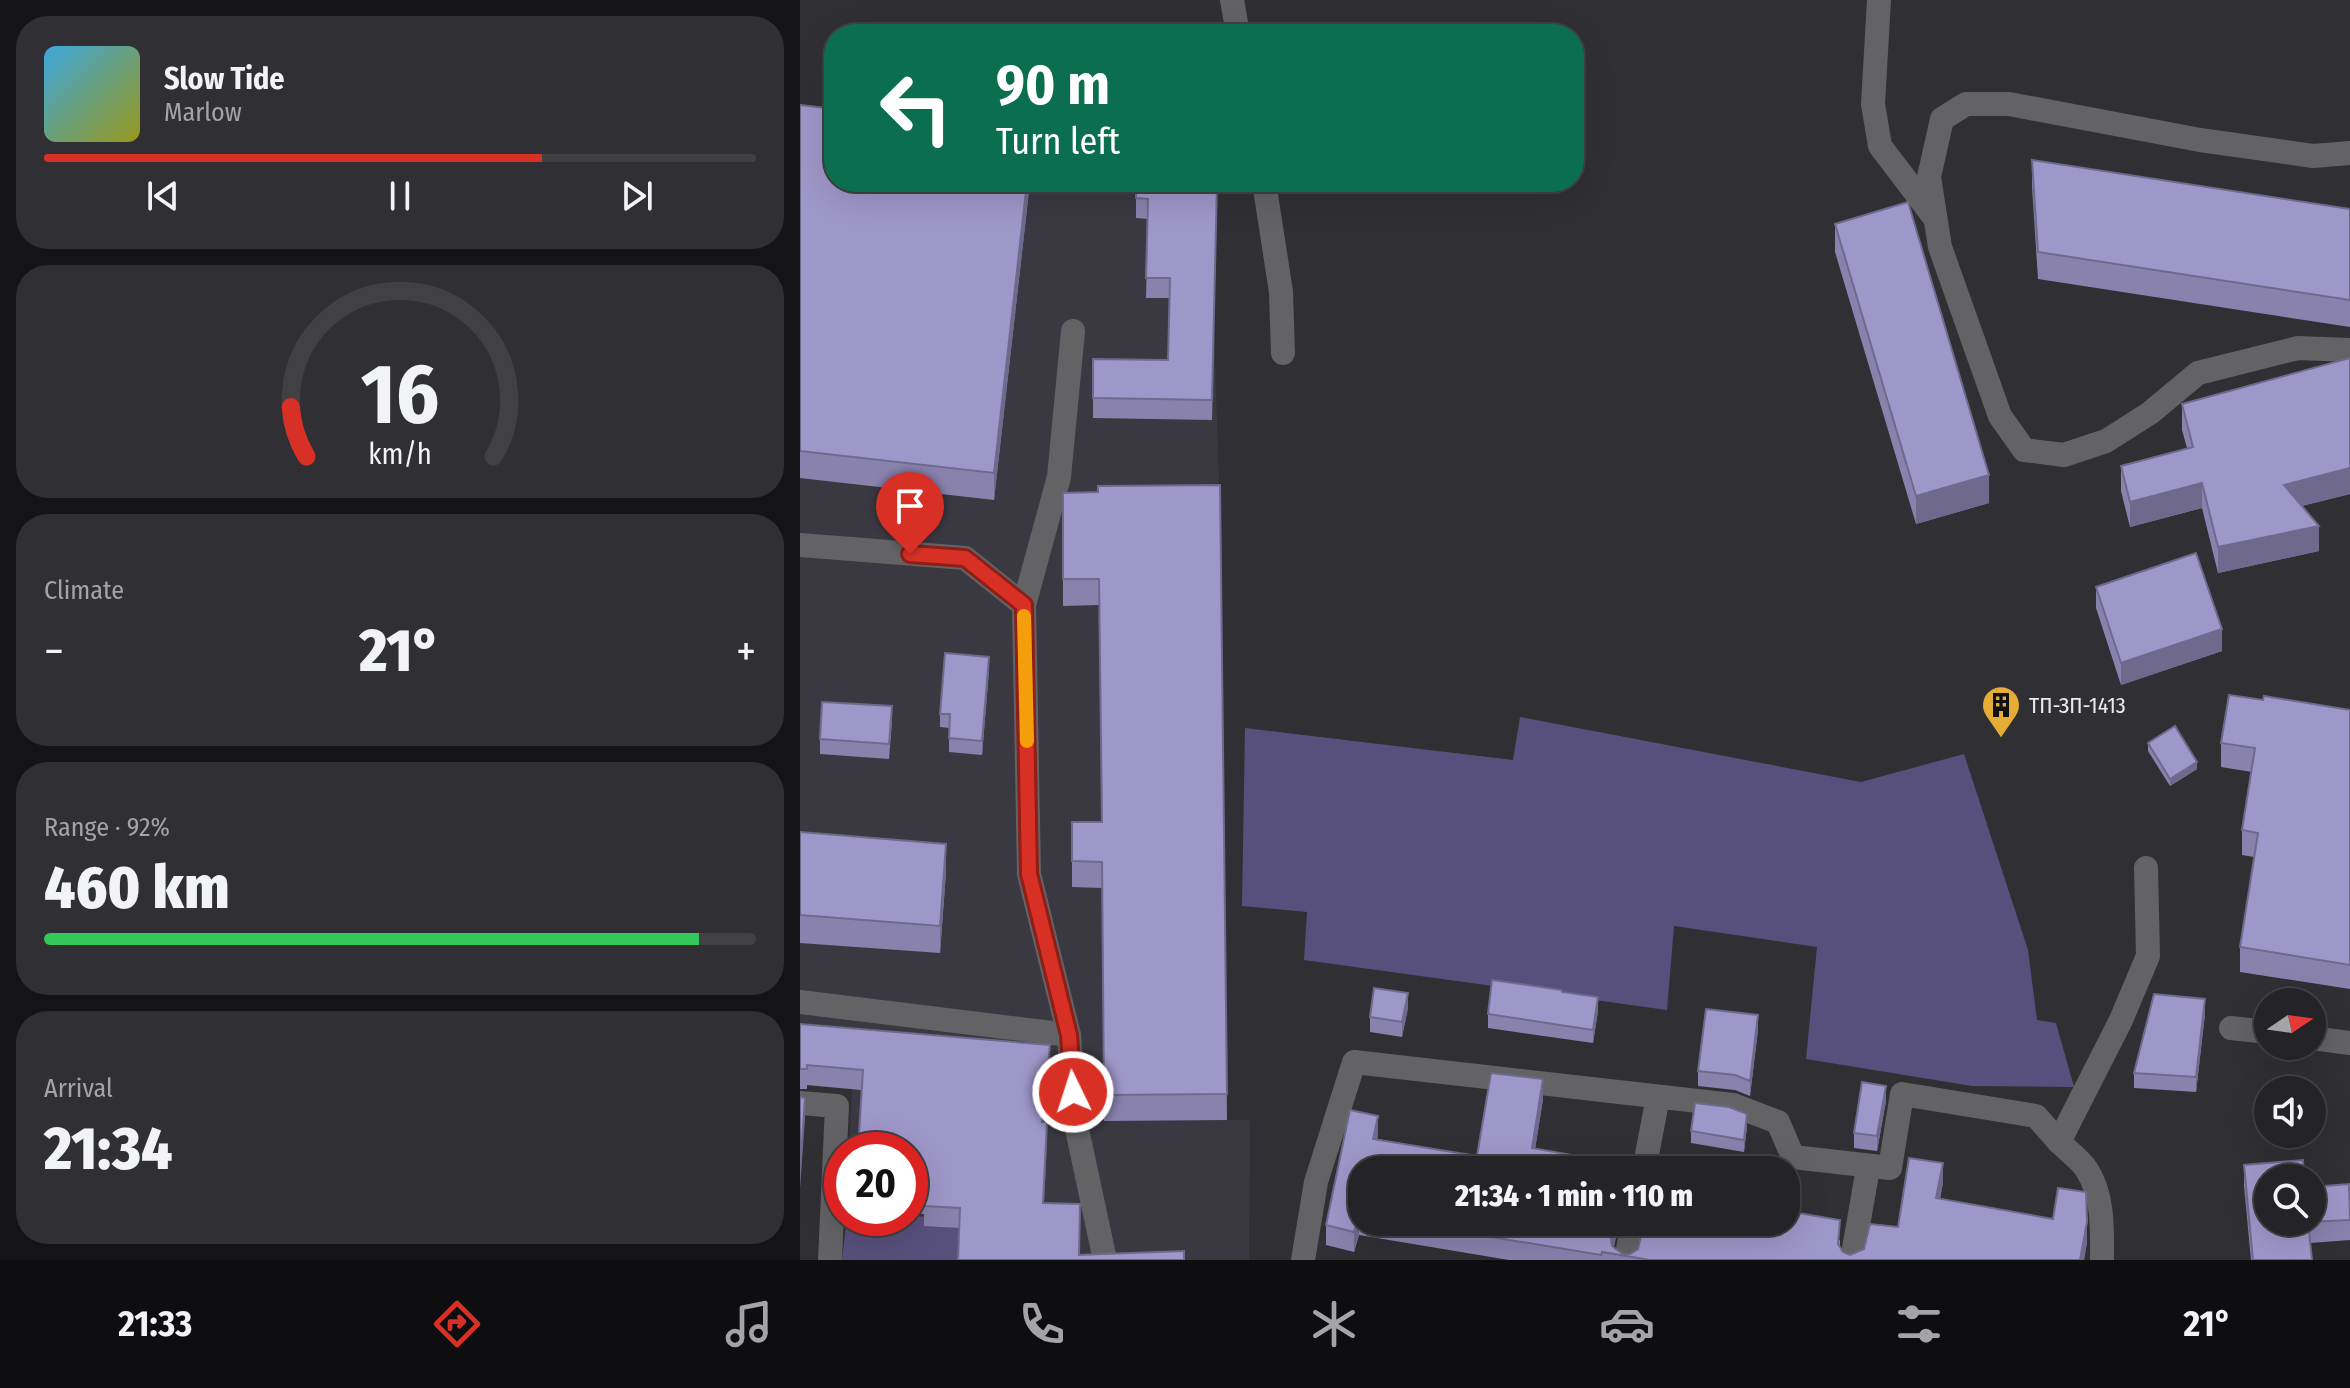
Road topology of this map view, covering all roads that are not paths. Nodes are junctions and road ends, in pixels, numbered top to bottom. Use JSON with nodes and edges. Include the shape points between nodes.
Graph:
{"nodes":[{"id":1,"x":1232,"y":0,"type":"edge"},
{"id":2,"x":1879,"y":0,"type":"edge"},
{"id":3,"x":1236,"y":24,"type":"edge"},
{"id":4,"x":2350,"y":153,"type":"edge"},
{"id":5,"x":1266,"y":192,"type":"edge"},
{"id":6,"x":1936,"y":219,"type":"junction"},
{"id":7,"x":1073,"y":331,"type":"dead end"},
{"id":8,"x":2350,"y":350,"type":"edge"},
{"id":9,"x":1283,"y":353,"type":"dead end"},
{"id":10,"x":800,"y":545,"type":"edge"},
{"id":11,"x":1024,"y":605,"type":"junction"},
{"id":12,"x":2146,"y":868,"type":"dead end"},
{"id":13,"x":800,"y":1002,"type":"edge"},
{"id":14,"x":2231,"y":1028,"type":"dead end"},
{"id":15,"x":2254,"y":1030,"type":"edge"},
{"id":16,"x":1069,"y":1035,"type":"junction"},
{"id":17,"x":2326,"y":1040,"type":"edge"},
{"id":18,"x":2350,"y":1043,"type":"edge"},
{"id":19,"x":1658,"y":1097,"type":"junction"},
{"id":20,"x":800,"y":1103,"type":"edge"},
{"id":21,"x":2059,"y":1142,"type":"junction"},
{"id":22,"x":1647,"y":1156,"type":"edge"},
{"id":23,"x":1868,"y":1168,"type":"junction"},
{"id":24,"x":1630,"y":1236,"type":"edge"},
{"id":25,"x":830,"y":1260,"type":"edge"},
{"id":26,"x":1105,"y":1260,"type":"edge"},
{"id":27,"x":1303,"y":1260,"type":"edge"},
{"id":28,"x":1626,"y":1260,"type":"edge"},
{"id":29,"x":1852,"y":1260,"type":"edge"},
{"id":30,"x":2102,"y":1260,"type":"edge"}],
"edges":[{"from":1,"to":3,"type":"lane"},
{"from":2,"to":6,"type":"lane","via":[[1873,104],[1880,146]]},
{"from":4,"to":6,"type":"lane","via":[[2313,156],[2009,104],[1966,104],[1942,119],[1929,177]]},
{"from":5,"to":9,"type":"lane","via":[[1281,292]]},
{"from":6,"to":8,"type":"lane","via":[[1940,247],[2000,416],[2024,450],[2064,455],[2106,441],[2198,373],[2298,348]]},
{"from":7,"to":11,"type":"lane","via":[[1059,477]]},
{"from":10,"to":11,"type":"lane","via":[[965,558]]},
{"from":11,"to":16,"type":"lane","via":[[1029,874]]},
{"from":12,"to":21,"type":"lane","via":[[2148,956]]},
{"from":13,"to":16,"type":"lane"},
{"from":14,"to":15,"type":"lane"},
{"from":16,"to":26,"type":"lane","via":[[1075,1120]]},
{"from":17,"to":18,"type":"lane"},
{"from":19,"to":22,"type":"lane"},
{"from":19,"to":23,"type":"lane","via":[[1733,1105],[1778,1122],[1793,1157]]},
{"from":19,"to":27,"type":"lane","via":[[1354,1062],[1316,1182]]},
{"from":20,"to":25,"type":"lane","via":[[837,1106]]},
{"from":21,"to":23,"type":"lane","via":[[2036,1116],[1902,1094],[1890,1168]]},
{"from":21,"to":30,"type":"lane","via":[[2087,1169],[2099,1199]]},
{"from":23,"to":29,"type":"lane"},
{"from":24,"to":28,"type":"lane"}]}
